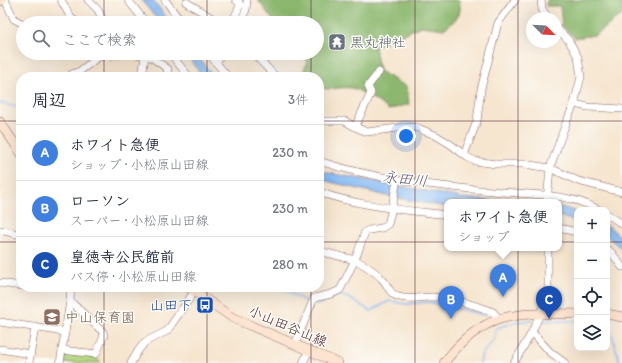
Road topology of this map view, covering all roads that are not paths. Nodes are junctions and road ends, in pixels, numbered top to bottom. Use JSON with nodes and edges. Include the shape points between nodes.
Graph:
{"nodes":[{"id":1,"x":6,"y":0,"type":"edge"},
{"id":2,"x":61,"y":0,"type":"edge"},
{"id":3,"x":88,"y":0,"type":"edge"},
{"id":4,"x":128,"y":0,"type":"edge"},
{"id":5,"x":164,"y":0,"type":"edge"},
{"id":6,"x":236,"y":0,"type":"edge"},
{"id":7,"x":247,"y":0,"type":"edge"},
{"id":8,"x":515,"y":0,"type":"edge"},
{"id":9,"x":541,"y":0,"type":"edge"},
{"id":10,"x":186,"y":2,"type":"dead end"},
{"id":11,"x":544,"y":12,"type":"edge"},
{"id":12,"x":69,"y":16,"type":"edge"},
{"id":13,"x":101,"y":16,"type":"edge"},
{"id":14,"x":141,"y":16,"type":"edge"},
{"id":15,"x":177,"y":16,"type":"edge"},
{"id":16,"x":209,"y":16,"type":"edge"},
{"id":17,"x":235,"y":16,"type":"edge"},
{"id":18,"x":243,"y":16,"type":"edge"},
{"id":19,"x":16,"y":19,"type":"edge"},
{"id":20,"x":562,"y":33,"type":"edge"},
{"id":21,"x":90,"y":60,"type":"edge"},
{"id":22,"x":144,"y":60,"type":"edge"},
{"id":23,"x":155,"y":60,"type":"edge"},
{"id":24,"x":176,"y":60,"type":"edge"},
{"id":25,"x":214,"y":60,"type":"edge"},
{"id":26,"x":218,"y":60,"type":"edge"},
{"id":27,"x":260,"y":60,"type":"edge"},
{"id":28,"x":216,"y":63,"type":"junction"},
{"id":29,"x":77,"y":72,"type":"edge"},
{"id":30,"x":142,"y":72,"type":"edge"},
{"id":31,"x":167,"y":72,"type":"edge"},
{"id":32,"x":185,"y":72,"type":"edge"},
{"id":33,"x":223,"y":72,"type":"edge"},
{"id":34,"x":271,"y":72,"type":"edge"},
{"id":35,"x":379,"y":72,"type":"dead end"},
{"id":36,"x":574,"y":104,"type":"junction"},
{"id":37,"x":622,"y":109,"type":"edge"},
{"id":38,"x":324,"y":121,"type":"edge"},
{"id":39,"x":0,"y":122,"type":"edge"},
{"id":40,"x":355,"y":127,"type":"junction"},
{"id":41,"x":16,"y":146,"type":"edge"},
{"id":42,"x":464,"y":155,"type":"junction"},
{"id":43,"x":324,"y":162,"type":"edge"},
{"id":44,"x":550,"y":168,"type":"junction"},
{"id":45,"x":397,"y":179,"type":"junction"},
{"id":46,"x":622,"y":192,"type":"edge"},
{"id":47,"x":324,"y":193,"type":"edge"},
{"id":48,"x":547,"y":199,"type":"edge"},
{"id":49,"x":562,"y":200,"type":"edge"},
{"id":50,"x":592,"y":207,"type":"edge"},
{"id":51,"x":392,"y":208,"type":"junction"},
{"id":52,"x":444,"y":215,"type":"edge"},
{"id":53,"x":610,"y":216,"type":"edge"},
{"id":54,"x":622,"y":224,"type":"edge"},
{"id":55,"x":562,"y":229,"type":"edge"},
{"id":56,"x":0,"y":230,"type":"edge"},
{"id":57,"x":574,"y":231,"type":"edge"},
{"id":58,"x":16,"y":234,"type":"edge"},
{"id":59,"x":548,"y":251,"type":"edge"},
{"id":60,"x":324,"y":252,"type":"edge"},
{"id":61,"x":610,"y":252,"type":"edge"},
{"id":62,"x":355,"y":260,"type":"junction"},
{"id":63,"x":622,"y":267,"type":"edge"},
{"id":64,"x":0,"y":283,"type":"edge"},
{"id":65,"x":16,"y":285,"type":"edge"},
{"id":66,"x":71,"y":292,"type":"edge"},
{"id":67,"x":189,"y":292,"type":"edge"},
{"id":68,"x":195,"y":292,"type":"edge"},
{"id":69,"x":70,"y":301,"type":"junction"},
{"id":70,"x":540,"y":314,"type":"junction"},
{"id":71,"x":574,"y":314,"type":"edge"},
{"id":72,"x":610,"y":315,"type":"edge"},
{"id":73,"x":622,"y":317,"type":"edge"},
{"id":74,"x":499,"y":319,"type":"junction"},
{"id":75,"x":0,"y":322,"type":"edge"},
{"id":76,"x":35,"y":327,"type":"junction"},
{"id":77,"x":65,"y":332,"type":"junction"},
{"id":78,"x":532,"y":332,"type":"junction"},
{"id":79,"x":295,"y":344,"type":"junction"},
{"id":80,"x":0,"y":349,"type":"edge"},
{"id":81,"x":62,"y":350,"type":"junction"},
{"id":82,"x":308,"y":350,"type":"junction"},
{"id":83,"x":30,"y":354,"type":"junction"},
{"id":84,"x":29,"y":363,"type":"edge"},
{"id":85,"x":60,"y":363,"type":"edge"},
{"id":86,"x":131,"y":363,"type":"edge"},
{"id":87,"x":303,"y":363,"type":"edge"},
{"id":88,"x":338,"y":363,"type":"edge"},
{"id":89,"x":444,"y":363,"type":"edge"},
{"id":90,"x":514,"y":363,"type":"edge"},
{"id":91,"x":565,"y":363,"type":"edge"}],
"edges":[{"from":1,"to":19,"type":"street"},
{"from":2,"to":12,"type":"street"},
{"from":3,"to":13,"type":"street"},
{"from":4,"to":14,"type":"street"},
{"from":5,"to":15,"type":"street"},
{"from":6,"to":17,"type":"street","via":[[240,5]]},
{"from":7,"to":18,"type":"street"},
{"from":8,"to":42,"type":"street","via":[[498,23],[481,89],[477,121]]},
{"from":9,"to":11,"type":"street"},
{"from":10,"to":16,"type":"street"},
{"from":20,"to":36,"type":"street","via":[[578,57],[580,68],[581,77]]},
{"from":21,"to":29,"type":"street"},
{"from":22,"to":30,"type":"street"},
{"from":23,"to":31,"type":"street","via":[[168,69]]},
{"from":24,"to":32,"type":"street"},
{"from":25,"to":28,"type":"street"},
{"from":26,"to":28,"type":"street"},
{"from":27,"to":34,"type":"street"},
{"from":28,"to":33,"type":"street"},
{"from":35,"to":40,"type":"street","via":[[368,86],[371,93]]},
{"from":36,"to":37,"type":"street"},
{"from":36,"to":44,"type":"street"},
{"from":38,"to":40,"type":"street","via":[[345,121]]},
{"from":39,"to":41,"type":"main road"},
{"from":40,"to":42,"type":"street","via":[[367,132],[414,127],[435,135]]},
{"from":42,"to":44,"type":"street","via":[[475,161]]},
{"from":43,"to":45,"type":"street"},
{"from":44,"to":46,"type":"street","via":[[578,181]]},
{"from":44,"to":48,"type":"street"},
{"from":45,"to":48,"type":"street"},
{"from":45,"to":51,"type":"street"},
{"from":47,"to":51,"type":"street"},
{"from":49,"to":50,"type":"street","via":[[577,201]]},
{"from":51,"to":52,"type":"street"},
{"from":51,"to":62,"type":"street","via":[[385,227],[365,232]]},
{"from":53,"to":54,"type":"street"},
{"from":55,"to":57,"type":"street"},
{"from":56,"to":58,"type":"street"},
{"from":59,"to":70,"type":"street","via":[[548,296]]},
{"from":60,"to":62,"type":"street"},
{"from":61,"to":63,"type":"street"},
{"from":62,"to":74,"type":"street","via":[[379,276],[391,293],[398,297],[409,299],[429,296],[457,301],[494,313]]},
{"from":62,"to":79,"type":"street","via":[[340,290],[314,298]]},
{"from":64,"to":65,"type":"street"},
{"from":66,"to":69,"type":"street"},
{"from":67,"to":86,"type":"street","via":[[167,331],[145,342]]},
{"from":68,"to":79,"type":"main road","name":"小山田谷山線","via":[[233,318]]},
{"from":69,"to":77,"type":"street"},
{"from":69,"to":81,"type":"street","via":[[103,332],[104,336],[96,354]]},
{"from":70,"to":71,"type":"main road"},
{"from":70,"to":74,"type":"main road"},
{"from":70,"to":78,"type":"street"},
{"from":72,"to":73,"type":"main road"},
{"from":74,"to":89,"type":"main road","via":[[475,331]]},
{"from":75,"to":76,"type":"street"},
{"from":76,"to":77,"type":"street"},
{"from":76,"to":83,"type":"street"},
{"from":77,"to":81,"type":"street"},
{"from":78,"to":90,"type":"street"},
{"from":78,"to":91,"type":"street","via":[[550,352]]},
{"from":79,"to":82,"type":"main road","name":"小山田谷山線"},
{"from":80,"to":83,"type":"street"},
{"from":81,"to":85,"type":"street"},
{"from":82,"to":87,"type":"street"},
{"from":82,"to":88,"type":"main road","name":"小山田谷山線"},
{"from":83,"to":84,"type":"street"}]}
